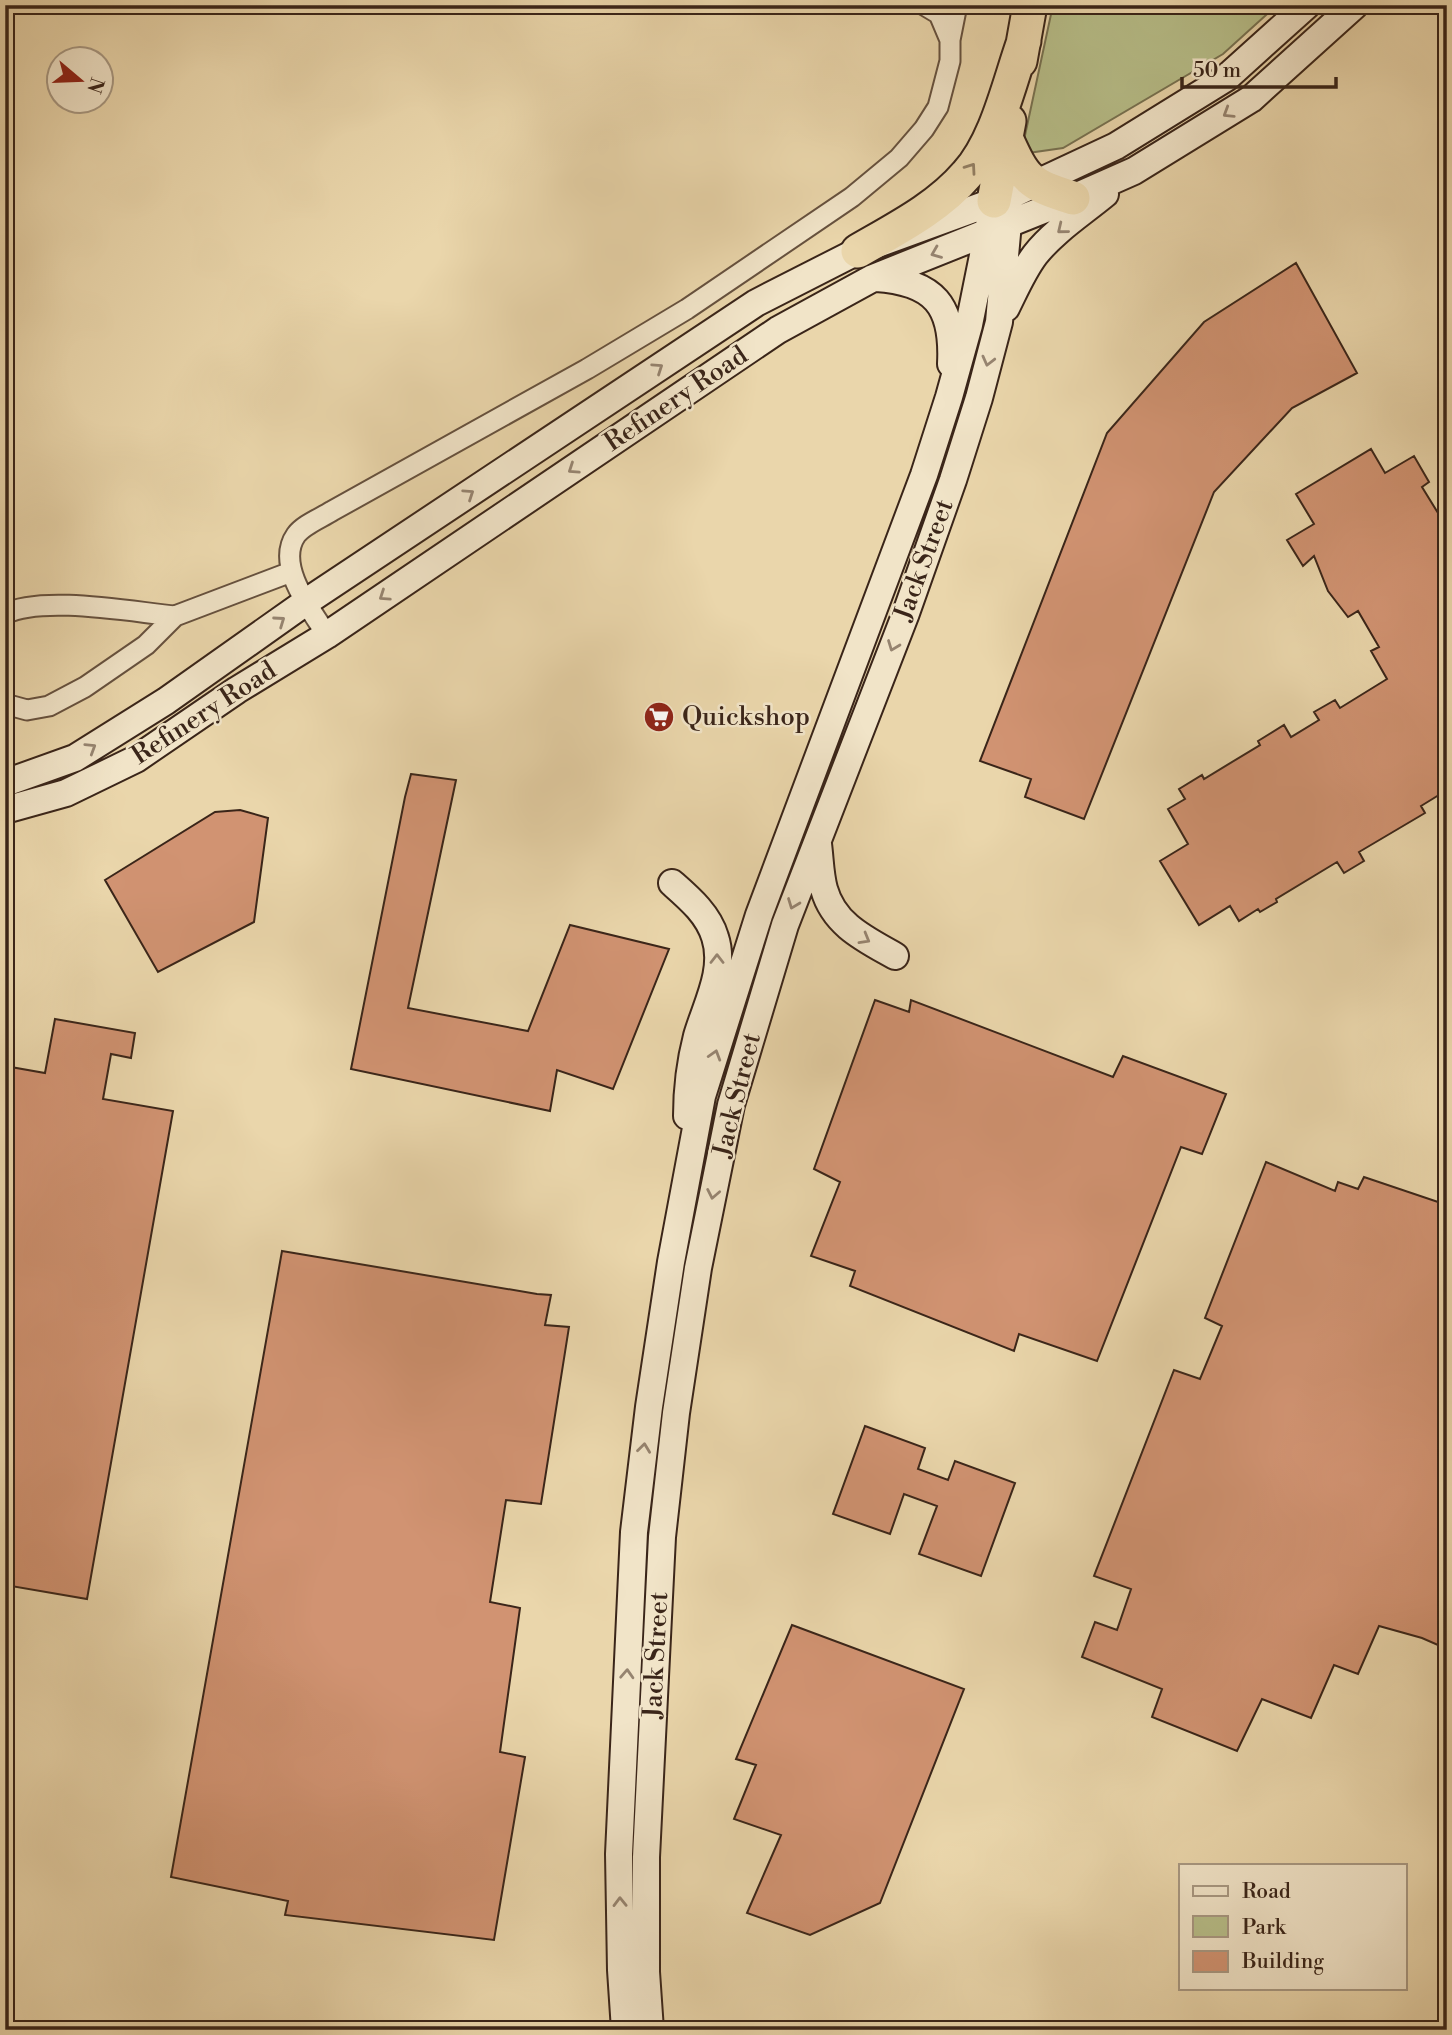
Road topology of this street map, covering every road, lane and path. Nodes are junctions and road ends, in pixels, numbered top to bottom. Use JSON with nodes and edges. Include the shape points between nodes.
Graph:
{"nodes":[{"id":1,"x":924,"y":5,"type":"edge"},
{"id":2,"x":957,"y":5,"type":"edge"},
{"id":3,"x":1030,"y":5,"type":"edge"},
{"id":4,"x":1307,"y":5,"type":"edge"},
{"id":5,"x":1354,"y":5,"type":"edge"},
{"id":6,"x":950,"y":40,"type":"junction"},
{"id":7,"x":1024,"y":41,"type":"junction"},
{"id":8,"x":1134,"y":171,"type":"junction"},
{"id":9,"x":1073,"y":198,"type":"junction"},
{"id":10,"x":1007,"y":207,"type":"junction"},
{"id":11,"x":866,"y":265,"type":"junction"},
{"id":12,"x":999,"y":322,"type":"junction"},
{"id":13,"x":949,"y":397,"type":"junction"},
{"id":14,"x":291,"y":572,"type":"junction"},
{"id":15,"x":306,"y":603,"type":"junction"},
{"id":16,"x":5,"y":614,"type":"edge"},
{"id":17,"x":175,"y":616,"type":"junction"},
{"id":18,"x":327,"y":635,"type":"junction"},
{"id":19,"x":5,"y":704,"type":"edge"},
{"id":20,"x":51,"y":766,"type":"junction"},
{"id":21,"x":5,"y":783,"type":"edge"},
{"id":22,"x":62,"y":795,"type":"junction"},
{"id":23,"x":5,"y":810,"type":"edge"},
{"id":24,"x":818,"y":839,"type":"junction"},
{"id":25,"x":672,"y":883,"type":"dead end"},
{"id":26,"x":895,"y":956,"type":"dead end"},
{"id":27,"x":688,"y":1170,"type":"junction"},
{"id":28,"x":633,"y":1971,"type":"junction"},
{"id":29,"x":625,"y":2030,"type":"edge"},
{"id":30,"x":650,"y":2030,"type":"edge"}],
"edges":[{"from":1,"to":6,"type":"street","via":[[939,14]]},
{"from":2,"to":6,"type":"street"},
{"from":3,"to":7,"type":"highway"},
{"from":4,"to":10,"type":"main road","name":"Refinery Road","via":[[1226,78]]},
{"from":5,"to":8,"type":"main road","name":"Refinery Road","one_way":true,"via":[[1251,99]]},
{"from":6,"to":14,"type":"street","via":[[950,61],[938,107],[925,129],[852,197],[610,356],[312,523],[296,534],[289,550]]},
{"from":7,"to":10,"type":"highway","via":[[1006,138]]},
{"from":11,"to":7,"type":"highway","one_way":true,"via":[[969,173],[987,143]]},
{"from":8,"to":9,"type":"main road","name":"Refinery Road"},
{"from":8,"to":12,"type":"main road","one_way":true,"via":[[1042,247]]},
{"from":9,"to":10,"type":"highway"},
{"from":9,"to":10,"type":"main road","name":"Refinery Road"},
{"from":10,"to":11,"type":"main road","name":"Refinery Road"},
{"from":10,"to":12,"type":"main road","name":"Jack Street"},
{"from":10,"to":13,"type":"main road","name":"Jack Street"},
{"from":11,"to":13,"type":"main road","via":[[914,284],[940,304],[952,350]]},
{"from":15,"to":11,"type":"main road","name":"Refinery Road","one_way":true,"via":[[756,303]]},
{"from":11,"to":18,"type":"main road","name":"Refinery Road","one_way":true,"via":[[778,330]]},
{"from":12,"to":24,"type":"main road","name":"Jack Street","one_way":true,"via":[[979,398],[906,613]]},
{"from":27,"to":13,"type":"main road","name":"Jack Street","one_way":true,"via":[[702,1096],[759,915],[885,583]]},
{"from":14,"to":15,"type":"street"},
{"from":14,"to":17,"type":"street"},
{"from":15,"to":18,"type":"street"},
{"from":20,"to":15,"type":"main road","name":"Refinery Road","one_way":true,"via":[[75,758],[166,701]]},
{"from":16,"to":17,"type":"street","via":[[17,608],[59,605]]},
{"from":17,"to":19,"type":"street","via":[[146,645],[50,706],[27,710]]},
{"from":18,"to":22,"type":"main road","name":"Refinery Road","via":[[136,759]]},
{"from":20,"to":21,"type":"main road","name":"Refinery Road"},
{"from":20,"to":22,"type":"main road"},
{"from":22,"to":23,"type":"main road","name":"Refinery Road"},
{"from":24,"to":26,"type":"main road","one_way":true,"via":[[824,889],[834,912],[852,931]]},
{"from":24,"to":28,"type":"main road","name":"Jack Street","one_way":true,"via":[[785,925],[731,1105],[698,1268],[662,1537],[646,1857]]},
{"from":27,"to":25,"type":"main road","one_way":true,"via":[[689,1071],[718,956],[716,939],[704,915]]},
{"from":28,"to":27,"type":"main road","name":"Jack Street","one_way":true,"via":[[619,1854],[634,1532],[651,1394]]},
{"from":28,"to":29,"type":"main road","name":"Jack Street"},
{"from":28,"to":30,"type":"main road","name":"Jack Street"}]}
